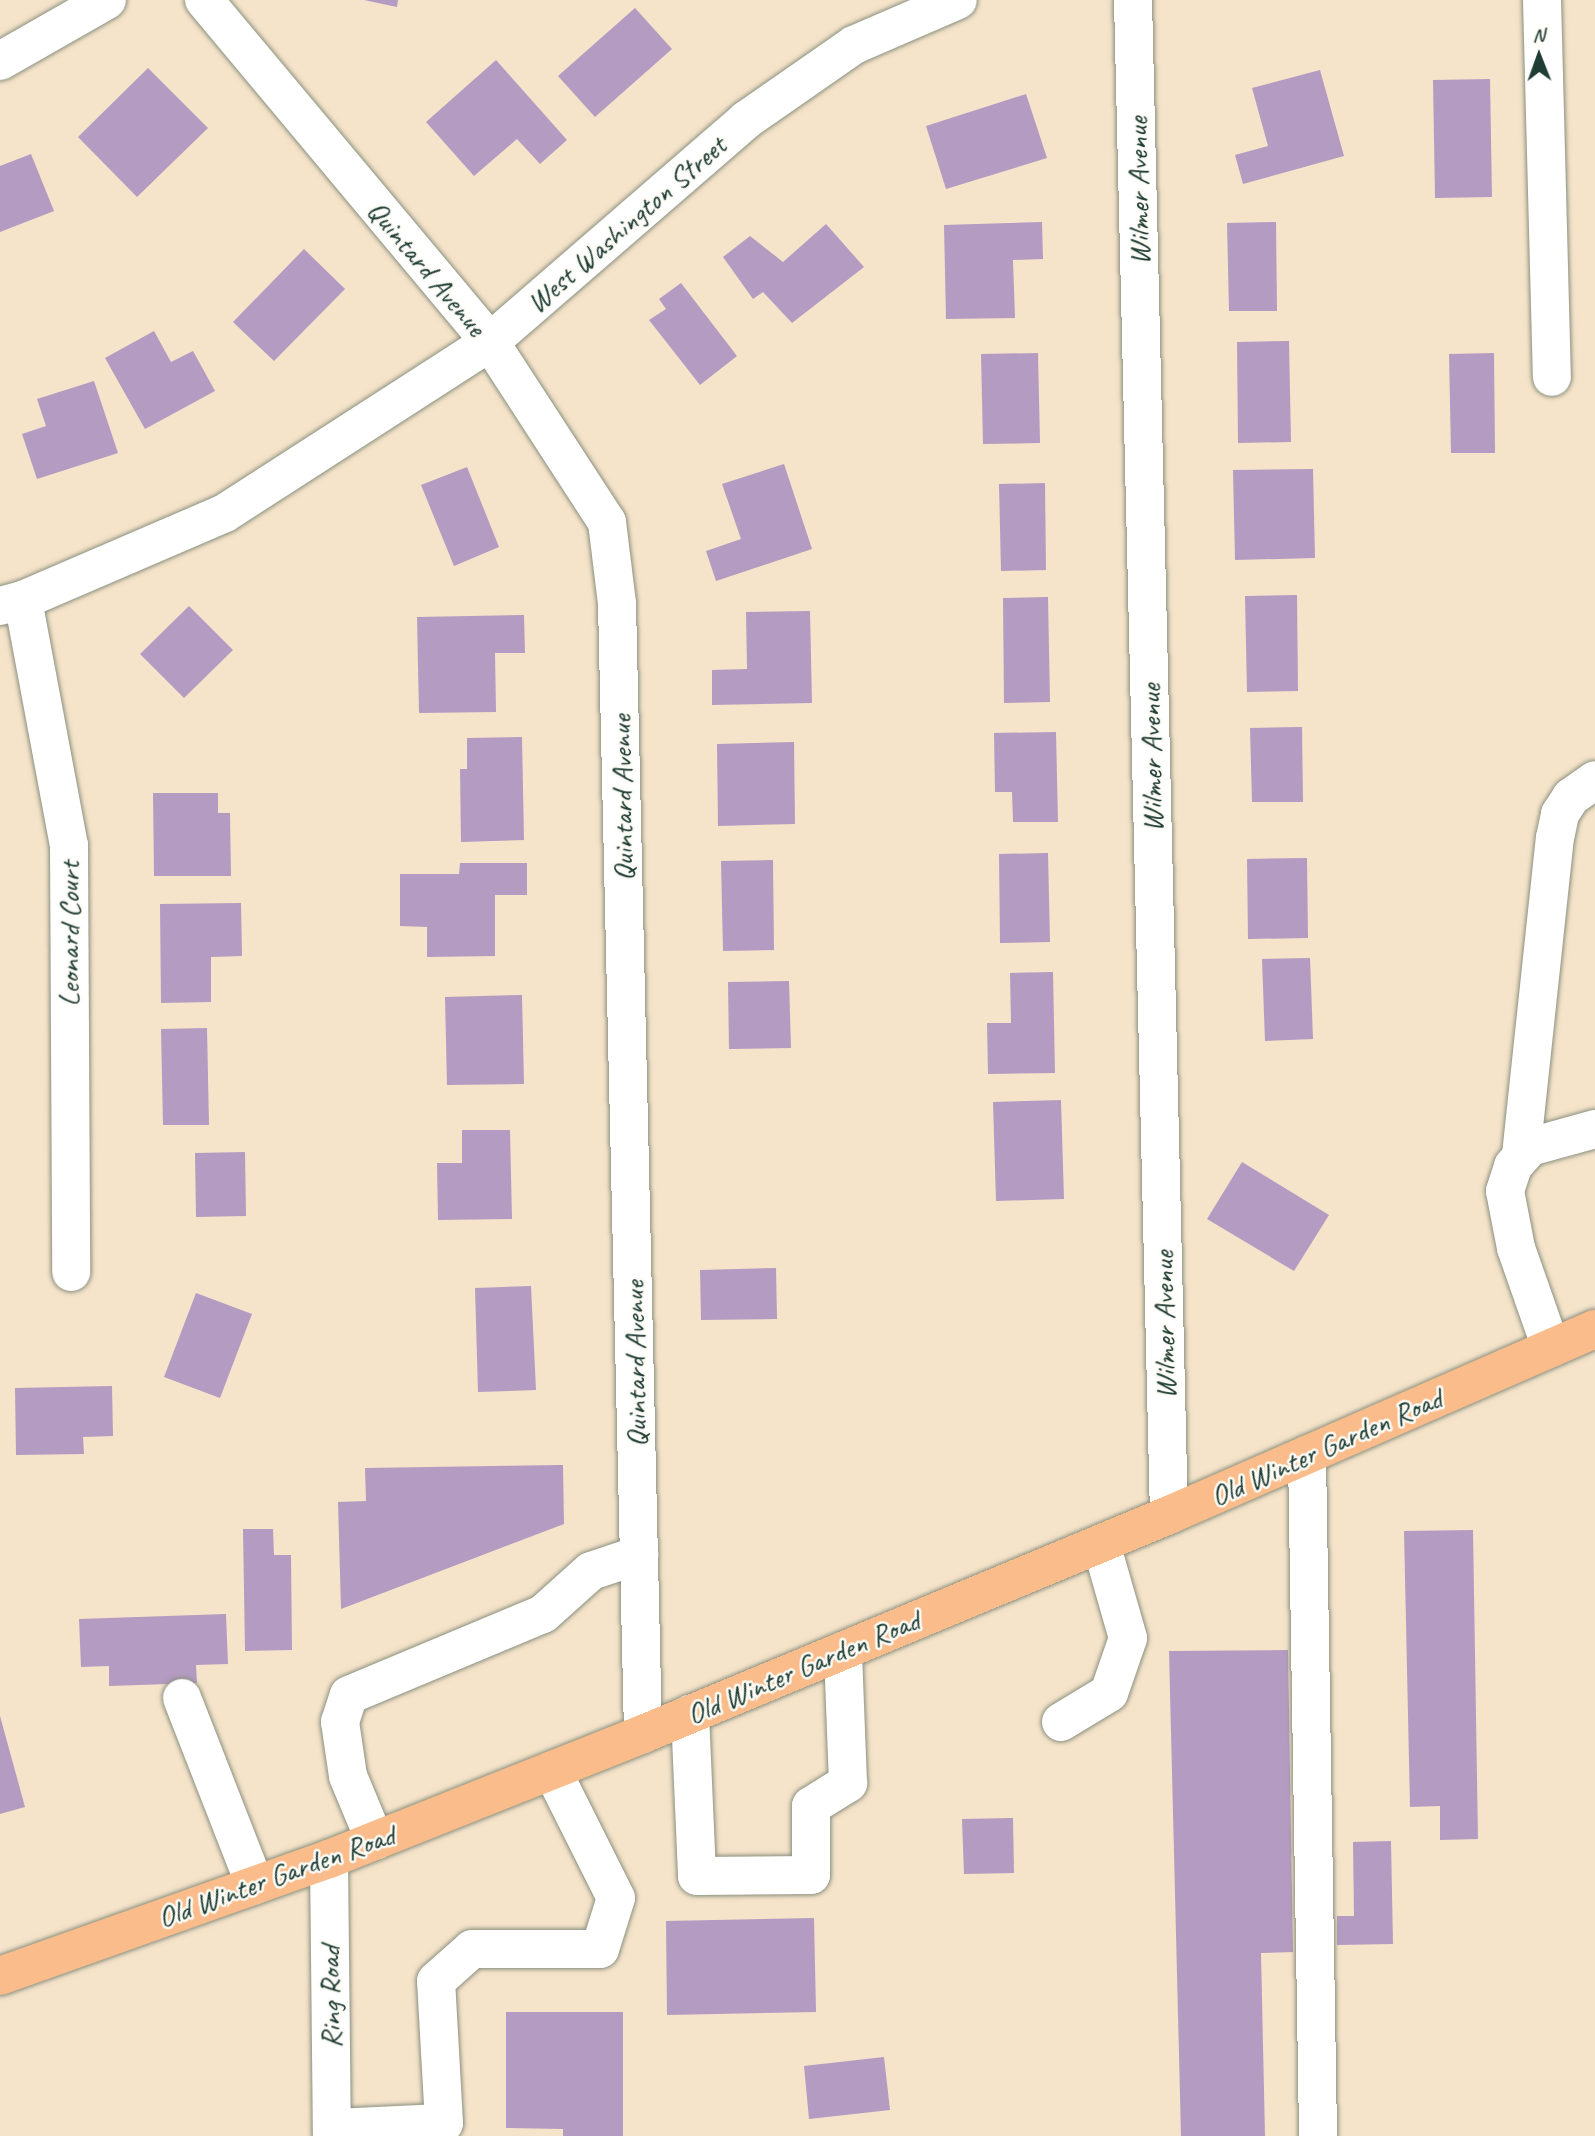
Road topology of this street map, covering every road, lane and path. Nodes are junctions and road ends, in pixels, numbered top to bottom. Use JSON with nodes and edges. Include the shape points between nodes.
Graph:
{"nodes":[{"id":1,"x":107,"y":0,"type":"edge"},
{"id":2,"x":204,"y":0,"type":"edge"},
{"id":3,"x":958,"y":0,"type":"edge"},
{"id":4,"x":1133,"y":0,"type":"edge"},
{"id":5,"x":1542,"y":0,"type":"edge"},
{"id":6,"x":0,"y":61,"type":"edge"},
{"id":7,"x":490,"y":342,"type":"junction"},
{"id":8,"x":1552,"y":377,"type":"dead end"},
{"id":9,"x":12,"y":603,"type":"edge"},
{"id":10,"x":1595,"y":780,"type":"edge"},
{"id":11,"x":1595,"y":1129,"type":"edge"},
{"id":12,"x":1521,"y":1155,"type":"junction"},
{"id":13,"x":71,"y":1272,"type":"dead end"},
{"id":14,"x":1595,"y":1329,"type":"edge"},
{"id":15,"x":1551,"y":1348,"type":"junction"},
{"id":16,"x":1307,"y":1455,"type":"junction"},
{"id":17,"x":1169,"y":1516,"type":"junction"},
{"id":18,"x":1101,"y":1544,"type":"junction"},
{"id":19,"x":639,"y":1556,"type":"junction"},
{"id":20,"x":843,"y":1651,"type":"junction"},
{"id":21,"x":181,"y":1698,"type":"dead end"},
{"id":22,"x":690,"y":1714,"type":"junction"},
{"id":23,"x":1060,"y":1722,"type":"dead end"},
{"id":24,"x":643,"y":1734,"type":"junction"},
{"id":25,"x":552,"y":1770,"type":"junction"},
{"id":26,"x":375,"y":1840,"type":"junction"},
{"id":27,"x":329,"y":1859,"type":"junction"},
{"id":28,"x":255,"y":1885,"type":"junction"},
{"id":29,"x":0,"y":1976,"type":"edge"},
{"id":30,"x":332,"y":2132,"type":"edge"},
{"id":31,"x":1318,"y":2136,"type":"edge"}],
"edges":[{"from":1,"to":6,"type":"street"},
{"from":2,"to":7,"type":"street","name":"Quintard Avenue"},
{"from":3,"to":7,"type":"street","name":"West Washington Street","via":[[855,45],[746,120]]},
{"from":4,"to":17,"type":"street","name":"Wilmer Avenue"},
{"from":5,"to":8,"type":"street"},
{"from":7,"to":9,"type":"street","name":"West Washington Street","via":[[225,513]]},
{"from":7,"to":19,"type":"street","name":"Quintard Avenue","via":[[607,522],[617,604]]},
{"from":9,"to":13,"type":"street","name":"Leonard Court","via":[[69,845]]},
{"from":10,"to":12,"type":"street","via":[[1571,797],[1560,814],[1555,838]]},
{"from":11,"to":12,"type":"street","via":[[1544,1140]]},
{"from":12,"to":15,"type":"street","via":[[1508,1177],[1505,1204]]},
{"from":14,"to":15,"type":"main road","name":"Old Winter Garden Road"},
{"from":15,"to":16,"type":"main road","name":"Old Winter Garden Road"},
{"from":16,"to":17,"type":"main road","name":"Old Winter Garden Road"},
{"from":16,"to":31,"type":"street"},
{"from":17,"to":18,"type":"main road","name":"Old Winter Garden Road"},
{"from":18,"to":20,"type":"main road","name":"Old Winter Garden Road"},
{"from":18,"to":23,"type":"street","via":[[1128,1638],[1108,1693]]},
{"from":19,"to":24,"type":"street","name":"Quintard Avenue"},
{"from":19,"to":26,"type":"street","via":[[592,1571],[543,1614],[349,1695],[340,1722],[348,1776]]},
{"from":20,"to":22,"type":"main road","name":"Old Winter Garden Road"},
{"from":20,"to":22,"type":"street","via":[[848,1783],[811,1806],[811,1875],[697,1876]]},
{"from":21,"to":28,"type":"street"},
{"from":22,"to":24,"type":"main road","name":"Old Winter Garden Road"},
{"from":24,"to":25,"type":"main road","name":"Old Winter Garden Road"},
{"from":25,"to":26,"type":"main road","name":"Old Winter Garden Road"},
{"from":25,"to":30,"type":"street","via":[[616,1898],[600,1949],[472,1949],[436,1981],[444,2123]]},
{"from":26,"to":27,"type":"main road","name":"Old Winter Garden Road"},
{"from":27,"to":28,"type":"main road","name":"Old Winter Garden Road"},
{"from":27,"to":30,"type":"street","name":"Ring Road"},
{"from":28,"to":29,"type":"main road","name":"Old Winter Garden Road"}]}
